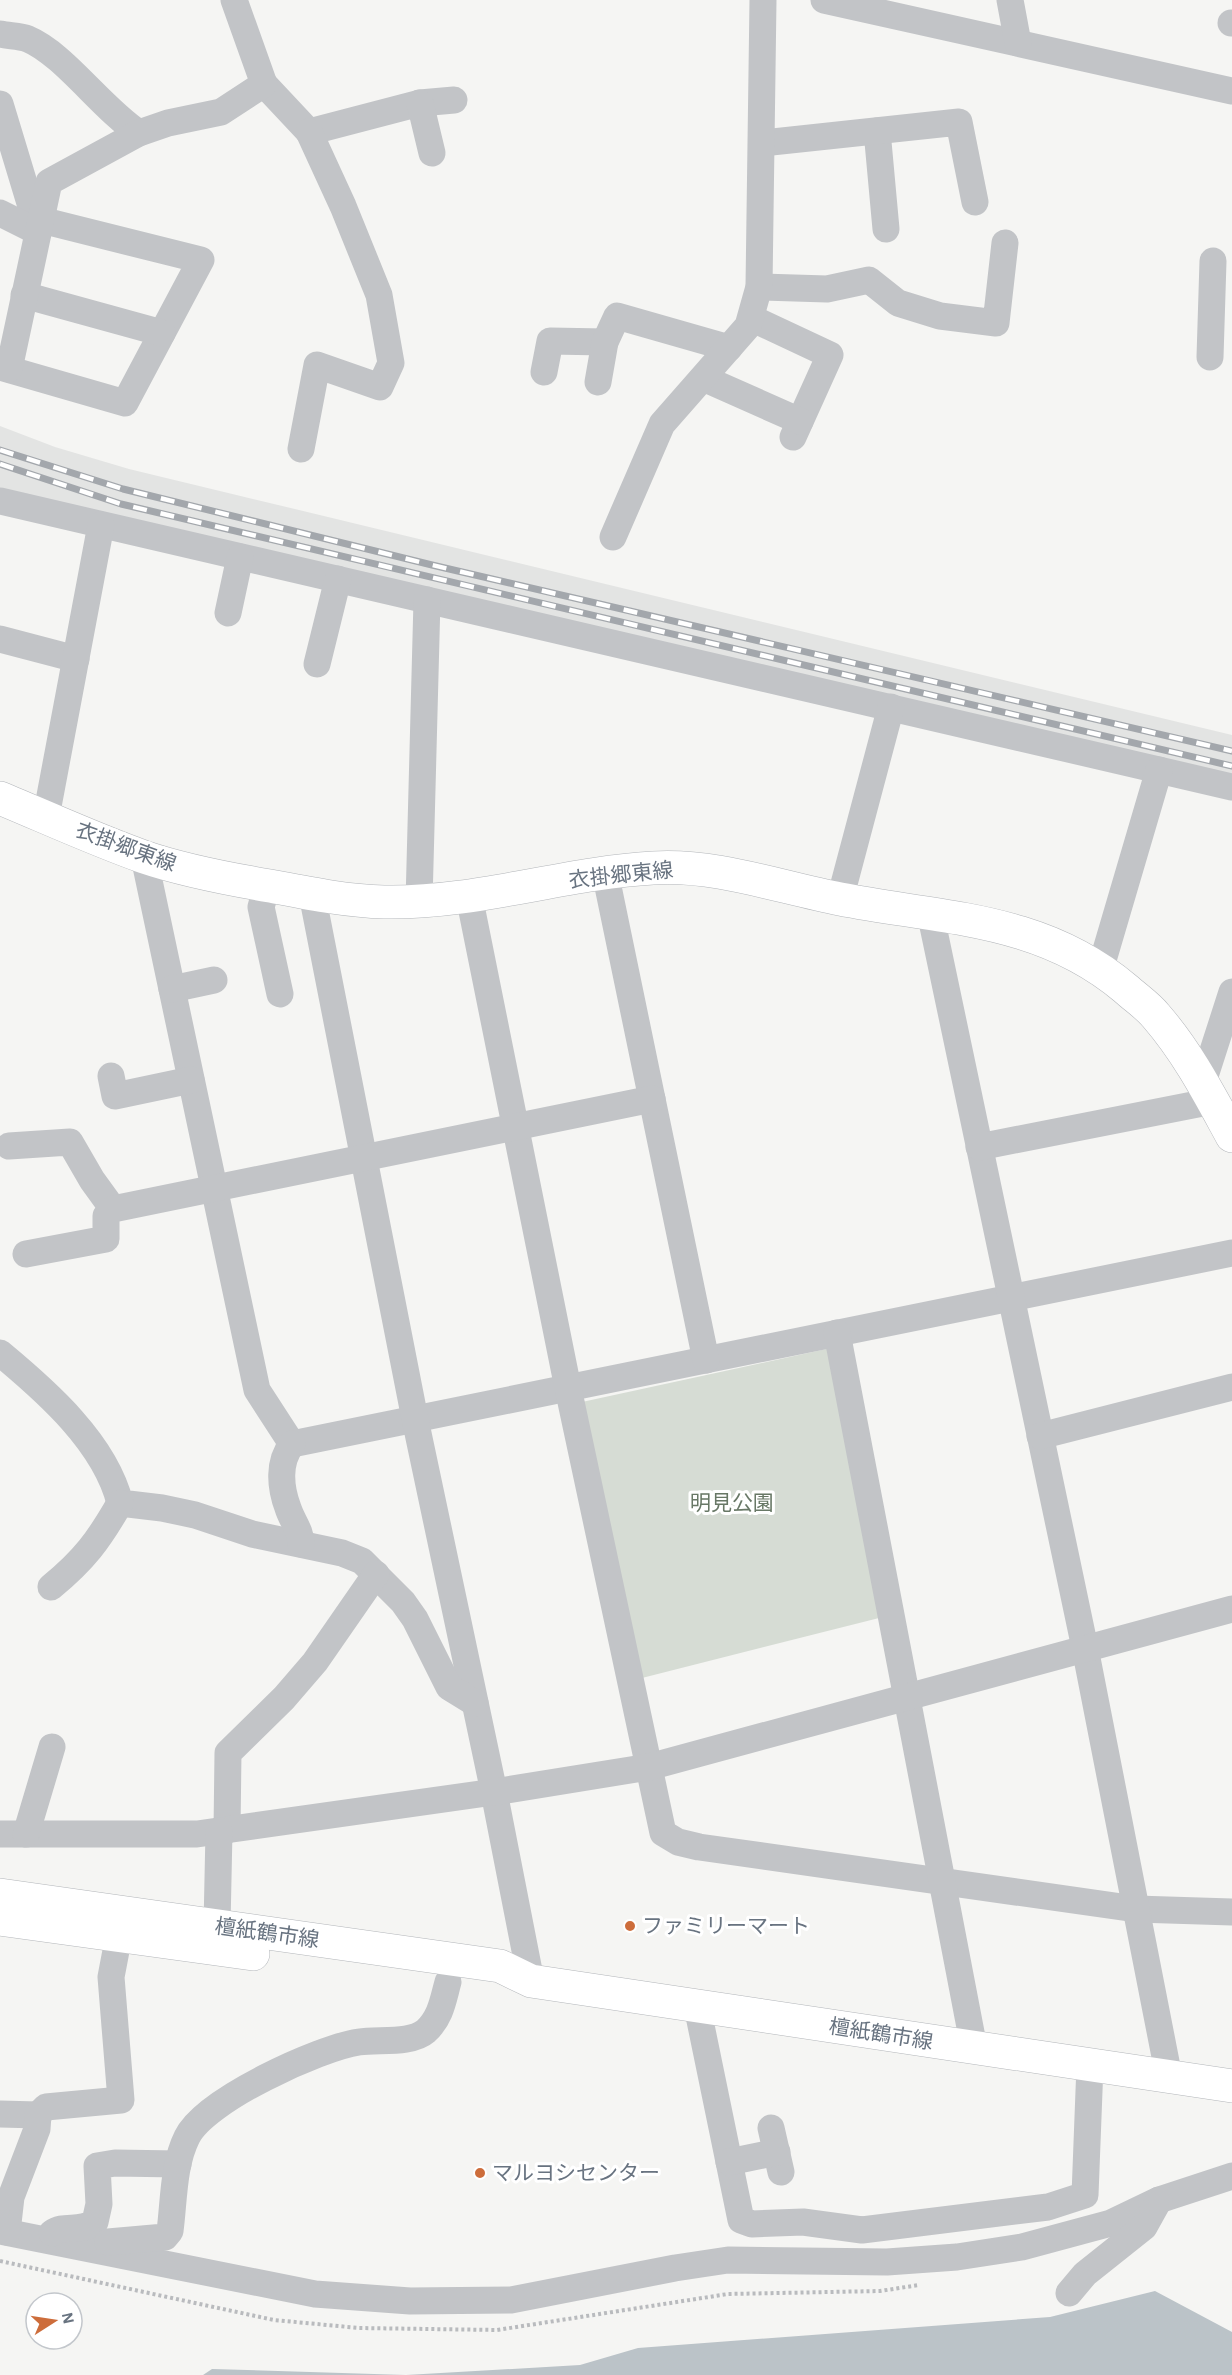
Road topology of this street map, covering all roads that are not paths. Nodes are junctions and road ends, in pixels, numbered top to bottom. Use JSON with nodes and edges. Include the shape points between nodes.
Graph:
{"nodes":[{"id":1,"x":234,"y":0,"type":"edge"},
{"id":2,"x":763,"y":0,"type":"edge"},
{"id":3,"x":824,"y":0,"type":"edge"},
{"id":4,"x":1010,"y":0,"type":"edge"},
{"id":5,"x":0,"y":34,"type":"edge"},
{"id":6,"x":1018,"y":43,"type":"junction"},
{"id":7,"x":264,"y":84,"type":"junction"},
{"id":8,"x":1232,"y":91,"type":"edge"},
{"id":9,"x":454,"y":100,"type":"dead end"},
{"id":10,"x":420,"y":103,"type":"junction"},
{"id":11,"x":0,"y":104,"type":"edge"},
{"id":12,"x":877,"y":131,"type":"junction"},
{"id":13,"x":309,"y":132,"type":"junction"},
{"id":14,"x":139,"y":133,"type":"junction"},
{"id":15,"x":762,"y":143,"type":"junction"},
{"id":16,"x":432,"y":153,"type":"dead end"},
{"id":17,"x":975,"y":202,"type":"dead end"},
{"id":18,"x":0,"y":213,"type":"edge"},
{"id":19,"x":39,"y":226,"type":"junction"},
{"id":20,"x":886,"y":229,"type":"dead end"},
{"id":21,"x":1005,"y":243,"type":"dead end"},
{"id":22,"x":1213,"y":261,"type":"dead end"},
{"id":23,"x":759,"y":287,"type":"junction"},
{"id":24,"x":1222,"y":290,"type":"edge"},
{"id":25,"x":24,"y":296,"type":"junction"},
{"id":26,"x":751,"y":318,"type":"junction"},
{"id":27,"x":162,"y":333,"type":"junction"},
{"id":28,"x":605,"y":342,"type":"junction"},
{"id":29,"x":729,"y":348,"type":"junction"},
{"id":30,"x":1210,"y":357,"type":"dead end"},
{"id":31,"x":4,"y":368,"type":"edge"},
{"id":32,"x":544,"y":372,"type":"dead end"},
{"id":33,"x":703,"y":378,"type":"junction"},
{"id":34,"x":598,"y":382,"type":"dead end"},
{"id":35,"x":301,"y":449,"type":"dead end"},
{"id":36,"x":0,"y":501,"type":"edge"},
{"id":37,"x":101,"y":525,"type":"junction"},
{"id":38,"x":613,"y":537,"type":"dead end"},
{"id":39,"x":240,"y":557,"type":"junction"},
{"id":40,"x":338,"y":579,"type":"junction"},
{"id":41,"x":427,"y":600,"type":"junction"},
{"id":42,"x":228,"y":613,"type":"dead end"},
{"id":43,"x":0,"y":639,"type":"edge"},
{"id":44,"x":76,"y":659,"type":"junction"},
{"id":45,"x":317,"y":664,"type":"dead end"},
{"id":46,"x":891,"y":707,"type":"junction"},
{"id":47,"x":1159,"y":770,"type":"junction"},
{"id":48,"x":1232,"y":787,"type":"edge"},
{"id":49,"x":0,"y":798,"type":"edge"},
{"id":50,"x":46,"y":817,"type":"junction"},
{"id":51,"x":144,"y":857,"type":"junction"},
{"id":52,"x":605,"y":872,"type":"junction"},
{"id":53,"x":267,"y":886,"type":"junction"},
{"id":54,"x":312,"y":894,"type":"junction"},
{"id":55,"x":469,"y":896,"type":"junction"},
{"id":56,"x":840,"y":899,"type":"junction"},
{"id":57,"x":419,"y":902,"type":"junction"},
{"id":58,"x":930,"y":912,"type":"junction"},
{"id":59,"x":1101,"y":967,"type":"junction"},
{"id":60,"x":214,"y":980,"type":"dead end"},
{"id":61,"x":172,"y":989,"type":"junction"},
{"id":62,"x":1232,"y":992,"type":"edge"},
{"id":63,"x":280,"y":994,"type":"dead end"},
{"id":64,"x":111,"y":1076,"type":"dead end"},
{"id":65,"x":191,"y":1080,"type":"junction"},
{"id":66,"x":1208,"y":1091,"type":"junction"},
{"id":67,"x":652,"y":1099,"type":"junction"},
{"id":68,"x":516,"y":1128,"type":"junction"},
{"id":69,"x":1232,"y":1136,"type":"edge"},
{"id":70,"x":9,"y":1146,"type":"dead end"},
{"id":71,"x":980,"y":1147,"type":"junction"},
{"id":72,"x":363,"y":1159,"type":"junction"},
{"id":73,"x":214,"y":1188,"type":"junction"},
{"id":74,"x":113,"y":1209,"type":"junction"},
{"id":75,"x":1232,"y":1252,"type":"edge"},
{"id":76,"x":26,"y":1254,"type":"dead end"},
{"id":77,"x":1011,"y":1297,"type":"junction"},
{"id":78,"x":837,"y":1333,"type":"junction"},
{"id":79,"x":0,"y":1353,"type":"edge"},
{"id":80,"x":706,"y":1360,"type":"junction"},
{"id":81,"x":1232,"y":1387,"type":"edge"},
{"id":82,"x":568,"y":1388,"type":"junction"},
{"id":83,"x":415,"y":1419,"type":"junction"},
{"id":84,"x":1040,"y":1436,"type":"junction"},
{"id":85,"x":292,"y":1444,"type":"junction"},
{"id":86,"x":120,"y":1503,"type":"junction"},
{"id":87,"x":301,"y":1544,"type":"junction"},
{"id":88,"x":376,"y":1574,"type":"junction"},
{"id":89,"x":51,"y":1587,"type":"dead end"},
{"id":90,"x":1232,"y":1609,"type":"edge"},
{"id":91,"x":1084,"y":1648,"type":"junction"},
{"id":92,"x":906,"y":1696,"type":"junction"},
{"id":93,"x":475,"y":1703,"type":"junction"},
{"id":94,"x":52,"y":1747,"type":"dead end"},
{"id":95,"x":649,"y":1767,"type":"junction"},
{"id":96,"x":494,"y":1792,"type":"junction"},
{"id":97,"x":223,"y":1830,"type":"junction"},
{"id":98,"x":13,"y":1834,"type":"edge"},
{"id":99,"x":941,"y":1882,"type":"junction"},
{"id":100,"x":0,"y":1895,"type":"edge"},
{"id":101,"x":1136,"y":1909,"type":"junction"},
{"id":102,"x":1232,"y":1912,"type":"edge"},
{"id":103,"x":0,"y":1919,"type":"edge"},
{"id":104,"x":217,"y":1926,"type":"junction"},
{"id":105,"x":119,"y":1935,"type":"junction"},
{"id":106,"x":531,"y":1981,"type":"junction"},
{"id":107,"x":447,"y":1982,"type":"junction"},
{"id":108,"x":697,"y":2006,"type":"junction"},
{"id":109,"x":974,"y":2048,"type":"junction"},
{"id":110,"x":1090,"y":2065,"type":"junction"},
{"id":111,"x":1169,"y":2077,"type":"junction"},
{"id":112,"x":1232,"y":2086,"type":"edge"},
{"id":113,"x":0,"y":2114,"type":"edge"},
{"id":114,"x":38,"y":2115,"type":"junction"},
{"id":115,"x":776,"y":2151,"type":"dead end"},
{"id":116,"x":729,"y":2162,"type":"junction"},
{"id":117,"x":178,"y":2164,"type":"junction"},
{"id":118,"x":1232,"y":2176,"type":"edge"},
{"id":119,"x":1159,"y":2200,"type":"junction"},
{"id":120,"x":4,"y":2232,"type":"edge"},
{"id":121,"x":43,"y":2239,"type":"junction"},
{"id":122,"x":81,"y":2246,"type":"junction"},
{"id":123,"x":1069,"y":2293,"type":"dead end"}],
"edges":[{"from":1,"to":7,"type":"street"},
{"from":2,"to":15,"type":"street"},
{"from":3,"to":6,"type":"street"},
{"from":4,"to":6,"type":"street"},
{"from":5,"to":14,"type":"street","via":[[27,38],[46,49],[122,122]]},
{"from":6,"to":8,"type":"street"},
{"from":7,"to":13,"type":"street"},
{"from":7,"to":14,"type":"street","via":[[221,112]]},
{"from":9,"to":10,"type":"street"},
{"from":10,"to":13,"type":"street"},
{"from":10,"to":16,"type":"street"},
{"from":11,"to":19,"type":"street"},
{"from":12,"to":15,"type":"street"},
{"from":12,"to":17,"type":"street","via":[[959,122]]},
{"from":12,"to":20,"type":"street"},
{"from":13,"to":35,"type":"street","via":[[379,295],[391,363],[380,387],[317,365]]},
{"from":14,"to":19,"type":"street","via":[[49,182]]},
{"from":15,"to":23,"type":"street"},
{"from":18,"to":19,"type":"street"},
{"from":19,"to":25,"type":"street"},
{"from":19,"to":27,"type":"street","via":[[201,260]]},
{"from":21,"to":23,"type":"street","via":[[996,323],[940,316],[898,303],[869,280],[827,289]]},
{"from":22,"to":24,"type":"street"},
{"from":23,"to":26,"type":"street"},
{"from":24,"to":30,"type":"street"},
{"from":25,"to":27,"type":"street"},
{"from":25,"to":31,"type":"street"},
{"from":26,"to":29,"type":"street"},
{"from":26,"to":33,"type":"street","via":[[830,355],[796,429]]},
{"from":27,"to":31,"type":"street","via":[[125,403]]},
{"from":28,"to":29,"type":"street","via":[[617,316]]},
{"from":28,"to":32,"type":"street","via":[[550,341]]},
{"from":28,"to":34,"type":"street"},
{"from":29,"to":33,"type":"street"},
{"from":33,"to":38,"type":"street","via":[[662,424]]},
{"from":36,"to":37,"type":"street"},
{"from":37,"to":39,"type":"street"},
{"from":37,"to":44,"type":"street"},
{"from":39,"to":40,"type":"street"},
{"from":39,"to":42,"type":"street"},
{"from":40,"to":41,"type":"street"},
{"from":40,"to":45,"type":"street"},
{"from":41,"to":46,"type":"street"},
{"from":41,"to":57,"type":"street"},
{"from":43,"to":44,"type":"street"},
{"from":44,"to":50,"type":"street"},
{"from":46,"to":47,"type":"street"},
{"from":46,"to":56,"type":"street"},
{"from":47,"to":48,"type":"street"},
{"from":47,"to":59,"type":"street"},
{"from":49,"to":50,"type":"main road","name":"衣掛郷東線"},
{"from":50,"to":51,"type":"main road","name":"衣掛郷東線"},
{"from":51,"to":53,"type":"main road","name":"衣掛郷東線"},
{"from":51,"to":61,"type":"street"},
{"from":52,"to":55,"type":"main road","name":"衣掛郷東線"},
{"from":52,"to":56,"type":"main road","name":"衣掛郷東線","via":[[657,867],[710,870]]},
{"from":52,"to":67,"type":"street"},
{"from":53,"to":54,"type":"main road","name":"衣掛郷東線"},
{"from":53,"to":63,"type":"street","via":[[261,907]]},
{"from":54,"to":57,"type":"main road","name":"衣掛郷東線"},
{"from":54,"to":72,"type":"street"},
{"from":55,"to":57,"type":"main road","name":"衣掛郷東線"},
{"from":55,"to":68,"type":"street"},
{"from":56,"to":58,"type":"main road","name":"衣掛郷東線"},
{"from":58,"to":59,"type":"main road","name":"衣掛郷東線","via":[[1024,933]]},
{"from":58,"to":71,"type":"street"},
{"from":59,"to":66,"type":"main road","name":"衣掛郷東線","via":[[1154,1013]]},
{"from":60,"to":61,"type":"street"},
{"from":61,"to":65,"type":"street"},
{"from":62,"to":66,"type":"street"},
{"from":64,"to":65,"type":"street","via":[[116,1096]]},
{"from":65,"to":73,"type":"street"},
{"from":66,"to":69,"type":"main road","name":"衣掛郷東線"},
{"from":66,"to":71,"type":"street"},
{"from":67,"to":68,"type":"street"},
{"from":67,"to":80,"type":"street"},
{"from":68,"to":72,"type":"street"},
{"from":68,"to":82,"type":"street"},
{"from":70,"to":74,"type":"street","via":[[70,1142]]},
{"from":71,"to":77,"type":"street"},
{"from":72,"to":73,"type":"street"},
{"from":72,"to":83,"type":"street"},
{"from":73,"to":74,"type":"street"},
{"from":73,"to":85,"type":"street","via":[[257,1390]]},
{"from":74,"to":76,"type":"street","via":[[106,1216],[106,1239]]},
{"from":75,"to":77,"type":"street"},
{"from":77,"to":78,"type":"street"},
{"from":77,"to":84,"type":"street"},
{"from":78,"to":80,"type":"street"},
{"from":78,"to":92,"type":"street"},
{"from":79,"to":86,"type":"street","via":[[32,1380],[99,1451],[114,1480]]},
{"from":80,"to":82,"type":"street"},
{"from":81,"to":84,"type":"street"},
{"from":82,"to":83,"type":"street"},
{"from":82,"to":95,"type":"street"},
{"from":83,"to":85,"type":"street"},
{"from":83,"to":93,"type":"street"},
{"from":84,"to":91,"type":"street"},
{"from":85,"to":87,"type":"street","via":[[283,1455],[283,1487],[287,1507],[301,1533]]},
{"from":86,"to":87,"type":"street","via":[[195,1515],[252,1534]]},
{"from":86,"to":89,"type":"street","via":[[103,1534],[80,1563]]},
{"from":87,"to":88,"type":"street","via":[[362,1561]]},
{"from":88,"to":93,"type":"street","via":[[415,1619],[449,1687]]},
{"from":88,"to":97,"type":"street","via":[[315,1662],[228,1753]]},
{"from":90,"to":91,"type":"street"},
{"from":91,"to":92,"type":"street"},
{"from":91,"to":101,"type":"street"},
{"from":92,"to":95,"type":"street"},
{"from":92,"to":99,"type":"street"},
{"from":93,"to":96,"type":"street"},
{"from":94,"to":98,"type":"street"},
{"from":95,"to":96,"type":"street"},
{"from":95,"to":99,"type":"street","via":[[663,1833],[678,1842]]},
{"from":96,"to":97,"type":"street"},
{"from":96,"to":106,"type":"street"},
{"from":97,"to":98,"type":"street","via":[[157,1836]]},
{"from":97,"to":104,"type":"street"},
{"from":99,"to":101,"type":"street"},
{"from":99,"to":109,"type":"street"},
{"from":100,"to":104,"type":"main road","name":"檀紙鶴市線"},
{"from":101,"to":102,"type":"street"},
{"from":101,"to":111,"type":"street"},
{"from":103,"to":105,"type":"main road","name":"檀紙鶴市線"},
{"from":104,"to":106,"type":"main road","name":"檀紙鶴市線","via":[[500,1966]]},
{"from":105,"to":107,"type":"main road","name":"檀紙鶴市線"},
{"from":105,"to":114,"type":"street","via":[[111,1977],[122,2100],[46,2107]]},
{"from":106,"to":107,"type":"main road","name":"檀紙鶴市線","via":[[497,1989]]},
{"from":106,"to":108,"type":"main road","name":"檀紙鶴市線"},
{"from":107,"to":117,"type":"street","via":[[440,2014],[425,2032],[408,2038],[327,2049],[279,2072],[220,2104],[188,2136]]},
{"from":108,"to":109,"type":"main road","name":"檀紙鶴市線"},
{"from":108,"to":116,"type":"street"},
{"from":109,"to":110,"type":"main road","name":"檀紙鶴市線"},
{"from":110,"to":111,"type":"main road","name":"檀紙鶴市線"},
{"from":110,"to":116,"type":"street","via":[[1084,2195],[1048,2207],[862,2230],[803,2222],[752,2224],[741,2220]]},
{"from":111,"to":112,"type":"main road","name":"檀紙鶴市線"},
{"from":113,"to":114,"type":"street"},
{"from":114,"to":120,"type":"street"},
{"from":115,"to":116,"type":"street"},
{"from":117,"to":121,"type":"street","via":[[97,2166],[99,2204],[95,2222],[85,2229],[56,2230]]},
{"from":117,"to":122,"type":"street","via":[[170,2231],[165,2237]]},
{"from":118,"to":119,"type":"street"},
{"from":119,"to":122,"type":"street","via":[[1111,2223],[1023,2247],[887,2262],[728,2260],[511,2300],[410,2301],[315,2294]]},
{"from":119,"to":123,"type":"street","via":[[1144,2227],[1084,2274]]},
{"from":120,"to":121,"type":"street"},
{"from":121,"to":122,"type":"street"}]}
